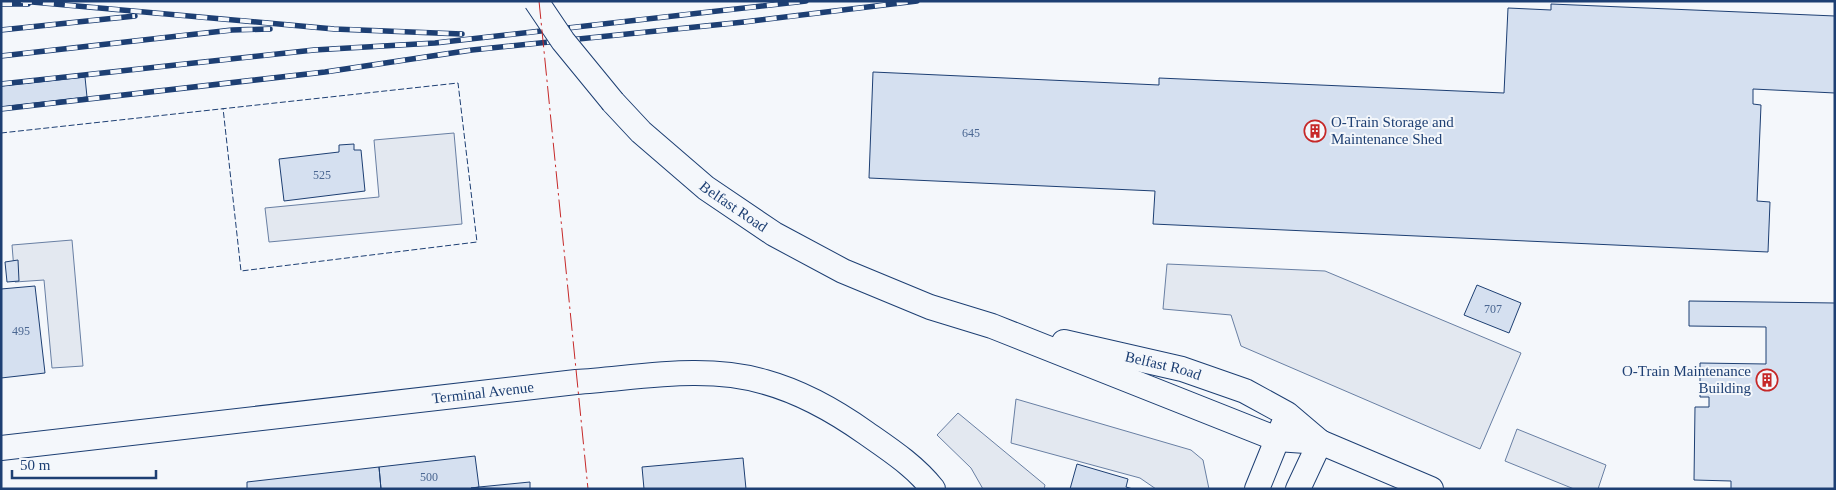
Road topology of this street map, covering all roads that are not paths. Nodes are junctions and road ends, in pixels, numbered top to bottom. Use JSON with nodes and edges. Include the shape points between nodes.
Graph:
{"nodes":[{"id":1,"x":536,"y":1,"type":"edge"},
{"id":2,"x":992,"y":326,"type":"junction"},
{"id":3,"x":1287,"y":414,"type":"junction"},
{"id":4,"x":1277,"y":439,"type":"junction"},
{"id":5,"x":1320,"y":442,"type":"junction"},
{"id":6,"x":1,"y":448,"type":"edge"},
{"id":7,"x":933,"y":489,"type":"edge"},
{"id":8,"x":1257,"y":489,"type":"edge"},
{"id":9,"x":1298,"y":489,"type":"edge"},
{"id":10,"x":1430,"y":489,"type":"edge"}],
"edges":[{"from":1,"to":2,"type":"street","name":"Belfast Road","bridge":true,"via":[[612,102],[706,188],[774,234],[843,271],[930,307]]},
{"from":2,"to":3,"type":"street","name":"Belfast Road","via":[[1182,369],[1246,391]]},
{"from":2,"to":4,"type":"street","name":"Belfast Road"},
{"from":3,"to":4,"type":"street"},
{"from":3,"to":5,"type":"street","name":"Belfast Road"},
{"from":4,"to":5,"type":"street","name":"Belfast Road"},
{"from":4,"to":8,"type":"street"},
{"from":5,"to":9,"type":"street"},
{"from":5,"to":10,"type":"street","name":"Belfast Road"},
{"from":6,"to":7,"type":"street","name":"Terminal Avenue","via":[[548,385],[716,374],[764,382],[810,399],[887,448]]}]}
